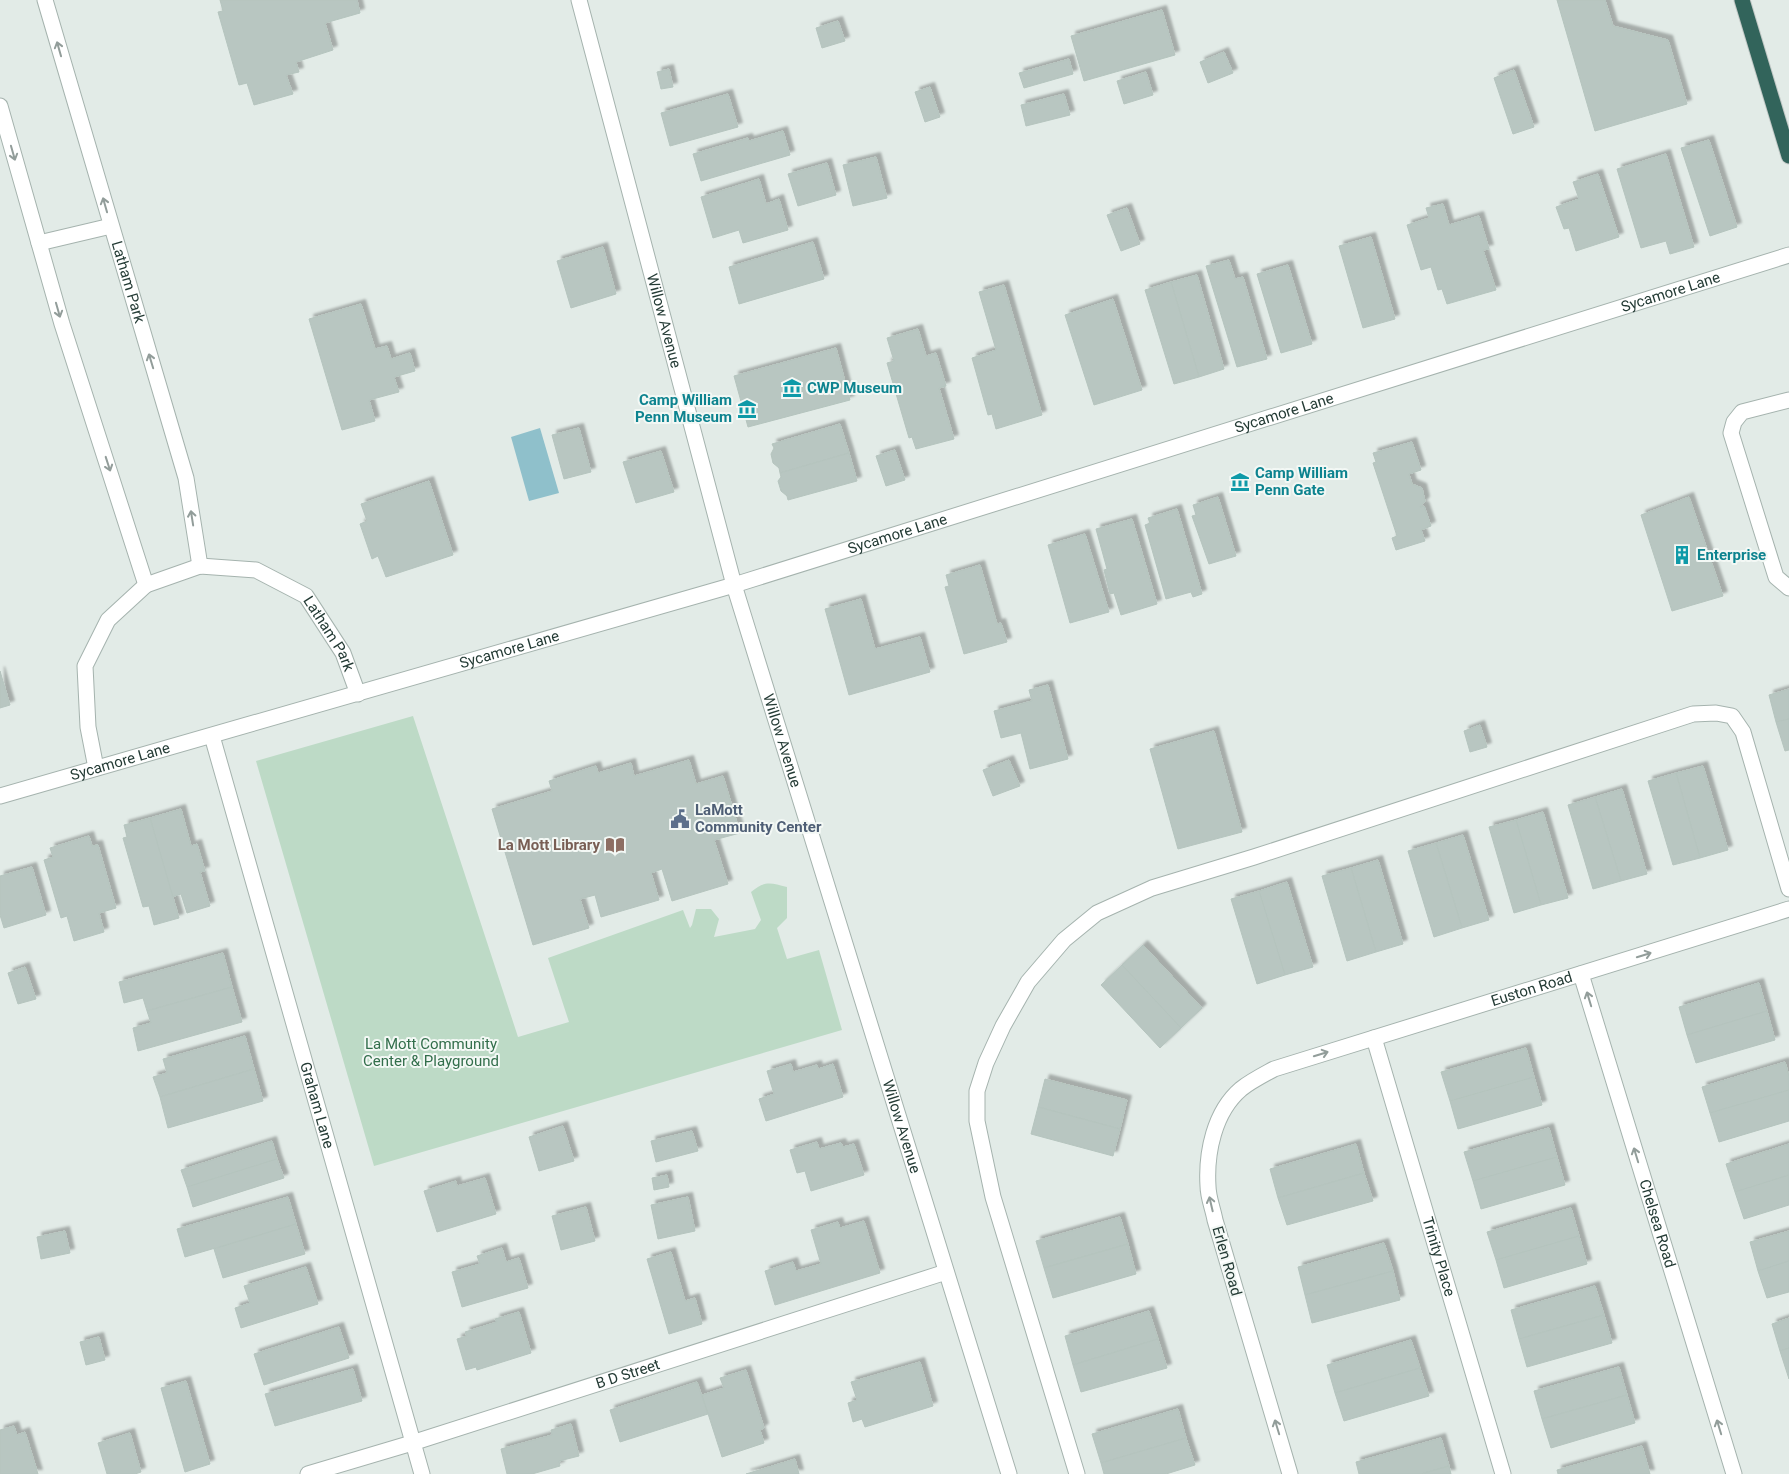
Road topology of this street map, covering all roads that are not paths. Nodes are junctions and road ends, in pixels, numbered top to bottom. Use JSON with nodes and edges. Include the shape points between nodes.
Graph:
{"nodes":[{"id":1,"x":45,"y":0,"type":"edge"},
{"id":2,"x":579,"y":0,"type":"edge"},
{"id":3,"x":1742,"y":0,"type":"edge"},
{"id":4,"x":0,"y":106,"type":"edge"},
{"id":5,"x":1789,"y":156,"type":"edge"},
{"id":6,"x":111,"y":226,"type":"junction"},
{"id":7,"x":39,"y":243,"type":"junction"},
{"id":8,"x":1789,"y":255,"type":"edge"},
{"id":9,"x":1789,"y":400,"type":"edge"},
{"id":10,"x":200,"y":566,"type":"junction"},
{"id":11,"x":146,"y":585,"type":"junction"},
{"id":12,"x":734,"y":585,"type":"junction"},
{"id":13,"x":1789,"y":588,"type":"edge"},
{"id":14,"x":358,"y":694,"type":"junction"},
{"id":15,"x":212,"y":736,"type":"junction"},
{"id":16,"x":96,"y":768,"type":"junction"},
{"id":17,"x":0,"y":796,"type":"edge"},
{"id":18,"x":1789,"y":888,"type":"edge"},
{"id":19,"x":1789,"y":910,"type":"edge"},
{"id":20,"x":1581,"y":974,"type":"junction"},
{"id":21,"x":1374,"y":1038,"type":"junction"},
{"id":22,"x":1274,"y":1069,"type":"joint"},
{"id":23,"x":946,"y":1272,"type":"junction"},
{"id":24,"x":412,"y":1442,"type":"junction"},
{"id":25,"x":308,"y":1474,"type":"edge"},
{"id":26,"x":422,"y":1474,"type":"edge"},
{"id":27,"x":1010,"y":1474,"type":"edge"},
{"id":28,"x":1077,"y":1474,"type":"edge"},
{"id":29,"x":1290,"y":1474,"type":"edge"},
{"id":30,"x":1503,"y":1474,"type":"edge"},
{"id":31,"x":1734,"y":1474,"type":"edge"}],
"edges":[{"from":6,"to":1,"type":"street","name":"Latham Park","one_way":true},
{"from":2,"to":12,"type":"street","name":"Willow Avenue"},
{"from":3,"to":5,"type":"highway"},
{"from":4,"to":7,"type":"street","one_way":true},
{"from":6,"to":7,"type":"street"},
{"from":10,"to":6,"type":"street","name":"Latham Park","one_way":true,"via":[[186,478]]},
{"from":7,"to":11,"type":"street","one_way":true},
{"from":8,"to":12,"type":"street","name":"Sycamore Lane"},
{"from":9,"to":13,"type":"street","via":[[1742,412],[1731,433],[1776,578]]},
{"from":10,"to":11,"type":"street","name":"Latham Park"},
{"from":10,"to":14,"type":"street","name":"Latham Park","via":[[256,570],[306,596],[343,653]]},
{"from":11,"to":16,"type":"street","name":"Latham Park","via":[[108,620],[85,666],[88,727]]},
{"from":12,"to":14,"type":"street","name":"Sycamore Lane"},
{"from":12,"to":23,"type":"street","name":"Willow Avenue"},
{"from":14,"to":15,"type":"street","name":"Sycamore Lane"},
{"from":15,"to":16,"type":"street","name":"Sycamore Lane"},
{"from":15,"to":24,"type":"street","name":"Graham Lane"},
{"from":16,"to":17,"type":"street","name":"Sycamore Lane"},
{"from":18,"to":28,"type":"street","via":[[1742,732],[1732,716],[1693,714],[1152,888],[1097,913],[1064,940],[1028,982],[1003,1026],[977,1091],[977,1121],[993,1197]]},
{"from":20,"to":19,"type":"street","name":"Euston Road","one_way":true},
{"from":20,"to":21,"type":"street","name":"Euston Road"},
{"from":31,"to":20,"type":"street","name":"Chelsea Road","one_way":true},
{"from":22,"to":21,"type":"street","name":"Euston Road","one_way":true},
{"from":21,"to":30,"type":"street","name":"Trinity Place"},
{"from":29,"to":22,"type":"street","name":"Erlen Road","one_way":true,"via":[[1208,1187],[1212,1138],[1219,1120],[1241,1090]]},
{"from":23,"to":24,"type":"street","name":"B D Street"},
{"from":23,"to":27,"type":"street","name":"Willow Avenue"},
{"from":24,"to":25,"type":"street","name":"B D Street"},
{"from":24,"to":26,"type":"street","name":"Graham Lane"}]}
